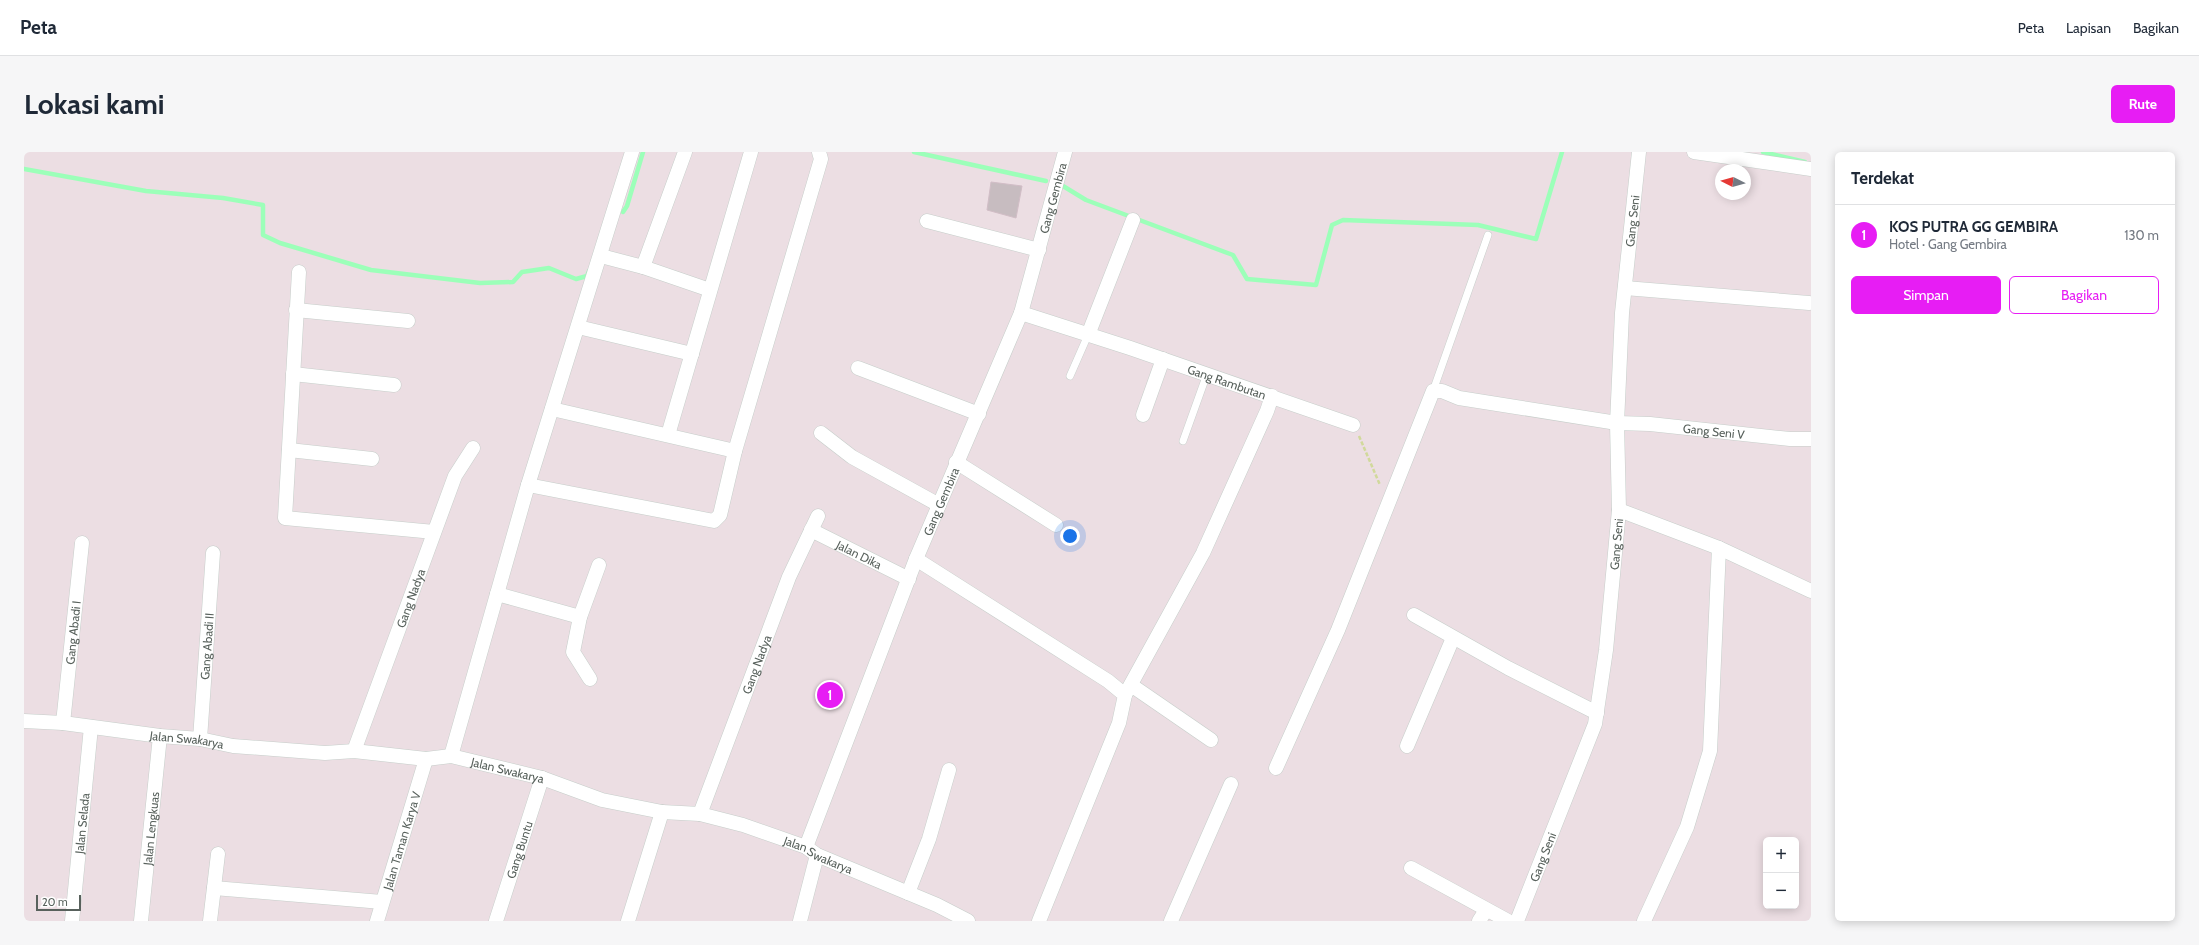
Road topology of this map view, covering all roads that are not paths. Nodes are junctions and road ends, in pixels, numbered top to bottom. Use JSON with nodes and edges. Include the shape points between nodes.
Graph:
{"nodes":[{"id":1,"x":632,"y":152,"type":"edge"},
{"id":2,"x":685,"y":152,"type":"edge"},
{"id":3,"x":751,"y":152,"type":"edge"},
{"id":4,"x":819,"y":152,"type":"edge"},
{"id":5,"x":1065,"y":152,"type":"edge"},
{"id":6,"x":1640,"y":152,"type":"edge"},
{"id":7,"x":1694,"y":152,"type":"edge"},
{"id":8,"x":1811,"y":169,"type":"edge"},
{"id":9,"x":1133,"y":220,"type":"dead end"},
{"id":10,"x":927,"y":221,"type":"dead end"},
{"id":11,"x":1488,"y":235,"type":"dead end"},
{"id":12,"x":1039,"y":250,"type":"junction"},
{"id":13,"x":601,"y":256,"type":"junction"},
{"id":14,"x":643,"y":267,"type":"junction"},
{"id":15,"x":299,"y":272,"type":"dead end"},
{"id":16,"x":1625,"y":288,"type":"junction"},
{"id":17,"x":710,"y":290,"type":"junction"},
{"id":18,"x":1809,"y":303,"type":"dead end"},
{"id":19,"x":296,"y":310,"type":"junction"},
{"id":20,"x":1021,"y":313,"type":"junction"},
{"id":21,"x":408,"y":321,"type":"dead end"},
{"id":22,"x":578,"y":327,"type":"junction"},
{"id":23,"x":1088,"y":335,"type":"junction"},
{"id":24,"x":692,"y":354,"type":"junction"},
{"id":25,"x":1164,"y":359,"type":"junction"},
{"id":26,"x":858,"y":368,"type":"dead end"},
{"id":27,"x":293,"y":374,"type":"junction"},
{"id":28,"x":1207,"y":374,"type":"junction"},
{"id":29,"x":1070,"y":376,"type":"dead end"},
{"id":30,"x":394,"y":385,"type":"dead end"},
{"id":31,"x":1433,"y":390,"type":"junction"},
{"id":32,"x":1272,"y":396,"type":"junction"},
{"id":33,"x":552,"y":409,"type":"junction"},
{"id":34,"x":978,"y":414,"type":"junction"},
{"id":35,"x":1143,"y":415,"type":"dead end"},
{"id":36,"x":1617,"y":423,"type":"junction"},
{"id":37,"x":1353,"y":425,"type":"road end"},
{"id":38,"x":821,"y":433,"type":"dead end"},
{"id":39,"x":668,"y":435,"type":"junction"},
{"id":40,"x":1811,"y":439,"type":"edge"},
{"id":41,"x":1183,"y":441,"type":"dead end"},
{"id":42,"x":473,"y":448,"type":"dead end"},
{"id":43,"x":289,"y":450,"type":"junction"},
{"id":44,"x":735,"y":451,"type":"junction"},
{"id":45,"x":372,"y":459,"type":"dead end"},
{"id":46,"x":956,"y":462,"type":"junction"},
{"id":47,"x":528,"y":485,"type":"junction"},
{"id":48,"x":939,"y":505,"type":"junction"},
{"id":49,"x":1619,"y":510,"type":"junction"},
{"id":50,"x":818,"y":516,"type":"dead end"},
{"id":51,"x":1056,"y":525,"type":"dead end"},
{"id":52,"x":811,"y":530,"type":"junction"},
{"id":53,"x":434,"y":532,"type":"junction"},
{"id":54,"x":82,"y":543,"type":"dead end"},
{"id":55,"x":1719,"y":548,"type":"junction"},
{"id":56,"x":213,"y":553,"type":"dead end"},
{"id":57,"x":916,"y":559,"type":"junction"},
{"id":58,"x":600,"y":565,"type":"dead end"},
{"id":59,"x":908,"y":579,"type":"junction"},
{"id":60,"x":1811,"y":591,"type":"edge"},
{"id":61,"x":497,"y":594,"type":"junction"},
{"id":62,"x":1414,"y":615,"type":"dead end"},
{"id":63,"x":580,"y":617,"type":"junction"},
{"id":64,"x":1453,"y":638,"type":"junction"},
{"id":65,"x":590,"y":679,"type":"dead end"},
{"id":66,"x":1128,"y":690,"type":"junction"},
{"id":67,"x":1597,"y":713,"type":"junction"},
{"id":68,"x":24,"y":721,"type":"edge"},
{"id":69,"x":63,"y":723,"type":"junction"},
{"id":70,"x":91,"y":727,"type":"junction"},
{"id":71,"x":160,"y":736,"type":"junction"},
{"id":72,"x":200,"y":739,"type":"junction"},
{"id":73,"x":1211,"y":740,"type":"dead end"},
{"id":74,"x":1407,"y":746,"type":"dead end"},
{"id":75,"x":354,"y":751,"type":"junction"},
{"id":76,"x":451,"y":756,"type":"junction"},
{"id":77,"x":426,"y":759,"type":"junction"},
{"id":78,"x":1276,"y":768,"type":"dead end"},
{"id":79,"x":949,"y":770,"type":"dead end"},
{"id":80,"x":542,"y":778,"type":"junction"},
{"id":81,"x":1231,"y":784,"type":"dead end"},
{"id":82,"x":662,"y":812,"type":"junction"},
{"id":83,"x":700,"y":814,"type":"junction"},
{"id":84,"x":812,"y":851,"type":"junction"},
{"id":85,"x":218,"y":854,"type":"dead end"},
{"id":86,"x":1411,"y":868,"type":"dead end"},
{"id":87,"x":214,"y":888,"type":"junction"},
{"id":88,"x":908,"y":893,"type":"junction"},
{"id":89,"x":382,"y":902,"type":"junction"},
{"id":90,"x":1482,"y":916,"type":"edge"},
{"id":91,"x":72,"y":921,"type":"edge"},
{"id":92,"x":141,"y":921,"type":"edge"},
{"id":93,"x":210,"y":921,"type":"edge"},
{"id":94,"x":377,"y":921,"type":"edge"},
{"id":95,"x":496,"y":921,"type":"edge"},
{"id":96,"x":628,"y":921,"type":"edge"},
{"id":97,"x":800,"y":921,"type":"edge"},
{"id":98,"x":968,"y":921,"type":"edge"},
{"id":99,"x":1039,"y":921,"type":"edge"},
{"id":100,"x":1171,"y":921,"type":"edge"},
{"id":101,"x":1508,"y":921,"type":"edge"},
{"id":102,"x":1517,"y":921,"type":"edge"},
{"id":103,"x":1644,"y":921,"type":"edge"}],
"edges":[{"from":1,"to":13,"type":"street"},
{"from":2,"to":14,"type":"street"},
{"from":3,"to":17,"type":"street"},
{"from":4,"to":44,"type":"street","via":[[821,159]]},
{"from":5,"to":12,"type":"street","name":"Gang Gembira"},
{"from":6,"to":16,"type":"street","name":"Gang Seni"},
{"from":7,"to":8,"type":"street"},
{"from":9,"to":23,"type":"street"},
{"from":10,"to":12,"type":"street"},
{"from":11,"to":31,"type":"lane"},
{"from":12,"to":20,"type":"street","name":"Gang Gembira"},
{"from":13,"to":14,"type":"street"},
{"from":13,"to":22,"type":"street"},
{"from":14,"to":17,"type":"street"},
{"from":15,"to":19,"type":"street"},
{"from":16,"to":18,"type":"street"},
{"from":16,"to":36,"type":"street","name":"Gang Seni"},
{"from":17,"to":24,"type":"street"},
{"from":19,"to":21,"type":"street"},
{"from":19,"to":27,"type":"street"},
{"from":20,"to":23,"type":"street","name":"Gang Rambutan"},
{"from":20,"to":34,"type":"street","name":"Gang Gembira"},
{"from":22,"to":24,"type":"street"},
{"from":22,"to":33,"type":"street"},
{"from":23,"to":25,"type":"street","name":"Gang Rambutan"},
{"from":23,"to":29,"type":"lane"},
{"from":24,"to":39,"type":"street"},
{"from":25,"to":28,"type":"street","name":"Gang Rambutan"},
{"from":25,"to":35,"type":"street"},
{"from":26,"to":34,"type":"street"},
{"from":27,"to":30,"type":"street"},
{"from":27,"to":43,"type":"street"},
{"from":28,"to":32,"type":"street","name":"Gang Rambutan"},
{"from":28,"to":41,"type":"lane"},
{"from":31,"to":36,"type":"street","name":"Gang Seni V","via":[[1459,398]]},
{"from":31,"to":78,"type":"street","via":[[1338,630]]},
{"from":32,"to":37,"type":"street","name":"Gang Rambutan"},
{"from":32,"to":66,"type":"street","via":[[1203,553]]},
{"from":33,"to":39,"type":"street"},
{"from":33,"to":47,"type":"street"},
{"from":34,"to":46,"type":"street","name":"Gang Gembira"},
{"from":36,"to":40,"type":"street","name":"Gang Seni V"},
{"from":36,"to":49,"type":"street","name":"Gang Seni"},
{"from":38,"to":48,"type":"street","via":[[852,457]]},
{"from":39,"to":44,"type":"street"},
{"from":42,"to":53,"type":"street","name":"Gang Nadya","via":[[455,476]]},
{"from":43,"to":45,"type":"street"},
{"from":43,"to":53,"type":"street","via":[[286,518]]},
{"from":44,"to":47,"type":"street","via":[[720,515],[714,521]]},
{"from":46,"to":48,"type":"street","name":"Gang Gembira"},
{"from":46,"to":51,"type":"street"},
{"from":47,"to":61,"type":"street"},
{"from":48,"to":57,"type":"street","name":"Gang Gembira"},
{"from":49,"to":55,"type":"street"},
{"from":49,"to":67,"type":"street","name":"Gang Seni","via":[[1606,650]]},
{"from":50,"to":52,"type":"street","name":"Gang Nadya"},
{"from":52,"to":59,"type":"street","name":"Jalan Dika"},
{"from":52,"to":83,"type":"street","name":"Gang Nadya","via":[[789,578]]},
{"from":53,"to":75,"type":"street","name":"Gang Nadya"},
{"from":54,"to":69,"type":"street","name":"Gang Abadi I"},
{"from":55,"to":60,"type":"street"},
{"from":55,"to":103,"type":"street","via":[[1710,751],[1687,827]]},
{"from":56,"to":72,"type":"street","name":"Gang Abadi II"},
{"from":57,"to":59,"type":"street","name":"Gang Gembira"},
{"from":57,"to":66,"type":"street","via":[[1108,681]]},
{"from":58,"to":63,"type":"street"},
{"from":59,"to":84,"type":"street","name":"Gang Gembira"},
{"from":61,"to":63,"type":"street"},
{"from":61,"to":76,"type":"street"},
{"from":62,"to":64,"type":"street"},
{"from":63,"to":65,"type":"street","via":[[573,652]]},
{"from":64,"to":67,"type":"street"},
{"from":64,"to":74,"type":"street"},
{"from":66,"to":73,"type":"street"},
{"from":66,"to":99,"type":"street","via":[[1119,722]]},
{"from":67,"to":102,"type":"street","name":"Gang Seni","via":[[1595,724]]},
{"from":68,"to":69,"type":"street","name":"Jalan Swakarya"},
{"from":69,"to":70,"type":"street","name":"Jalan Swakarya"},
{"from":70,"to":71,"type":"street","name":"Jalan Swakarya"},
{"from":70,"to":91,"type":"street","name":"Jalan Selada"},
{"from":71,"to":72,"type":"street","name":"Jalan Swakarya"},
{"from":71,"to":92,"type":"street","name":"Jalan Lengkuas"},
{"from":72,"to":75,"type":"street","name":"Jalan Swakarya","via":[[233,746],[325,753]]},
{"from":75,"to":77,"type":"street","name":"Jalan Swakarya"},
{"from":76,"to":77,"type":"street","name":"Jalan Swakarya"},
{"from":76,"to":80,"type":"street","name":"Jalan Swakarya"},
{"from":77,"to":89,"type":"street","name":"Jalan Taman Karya V"},
{"from":79,"to":88,"type":"street","via":[[929,838]]},
{"from":80,"to":82,"type":"street","name":"Jalan Swakarya","via":[[602,800]]},
{"from":80,"to":95,"type":"street","name":"Gang Buntu"},
{"from":81,"to":100,"type":"street"},
{"from":82,"to":83,"type":"street","name":"Jalan Swakarya"},
{"from":82,"to":96,"type":"street"},
{"from":83,"to":84,"type":"street","name":"Jalan Swakarya","via":[[743,825]]},
{"from":84,"to":88,"type":"street","name":"Jalan Swakarya"},
{"from":84,"to":97,"type":"street","name":"Gang Gembira"},
{"from":85,"to":87,"type":"street"},
{"from":86,"to":90,"type":"street"},
{"from":87,"to":89,"type":"street"},
{"from":87,"to":93,"type":"street"},
{"from":88,"to":98,"type":"street","name":"Jalan Swakarya"},
{"from":89,"to":94,"type":"street","name":"Jalan Taman Karya V"},
{"from":90,"to":101,"type":"street"}]}
